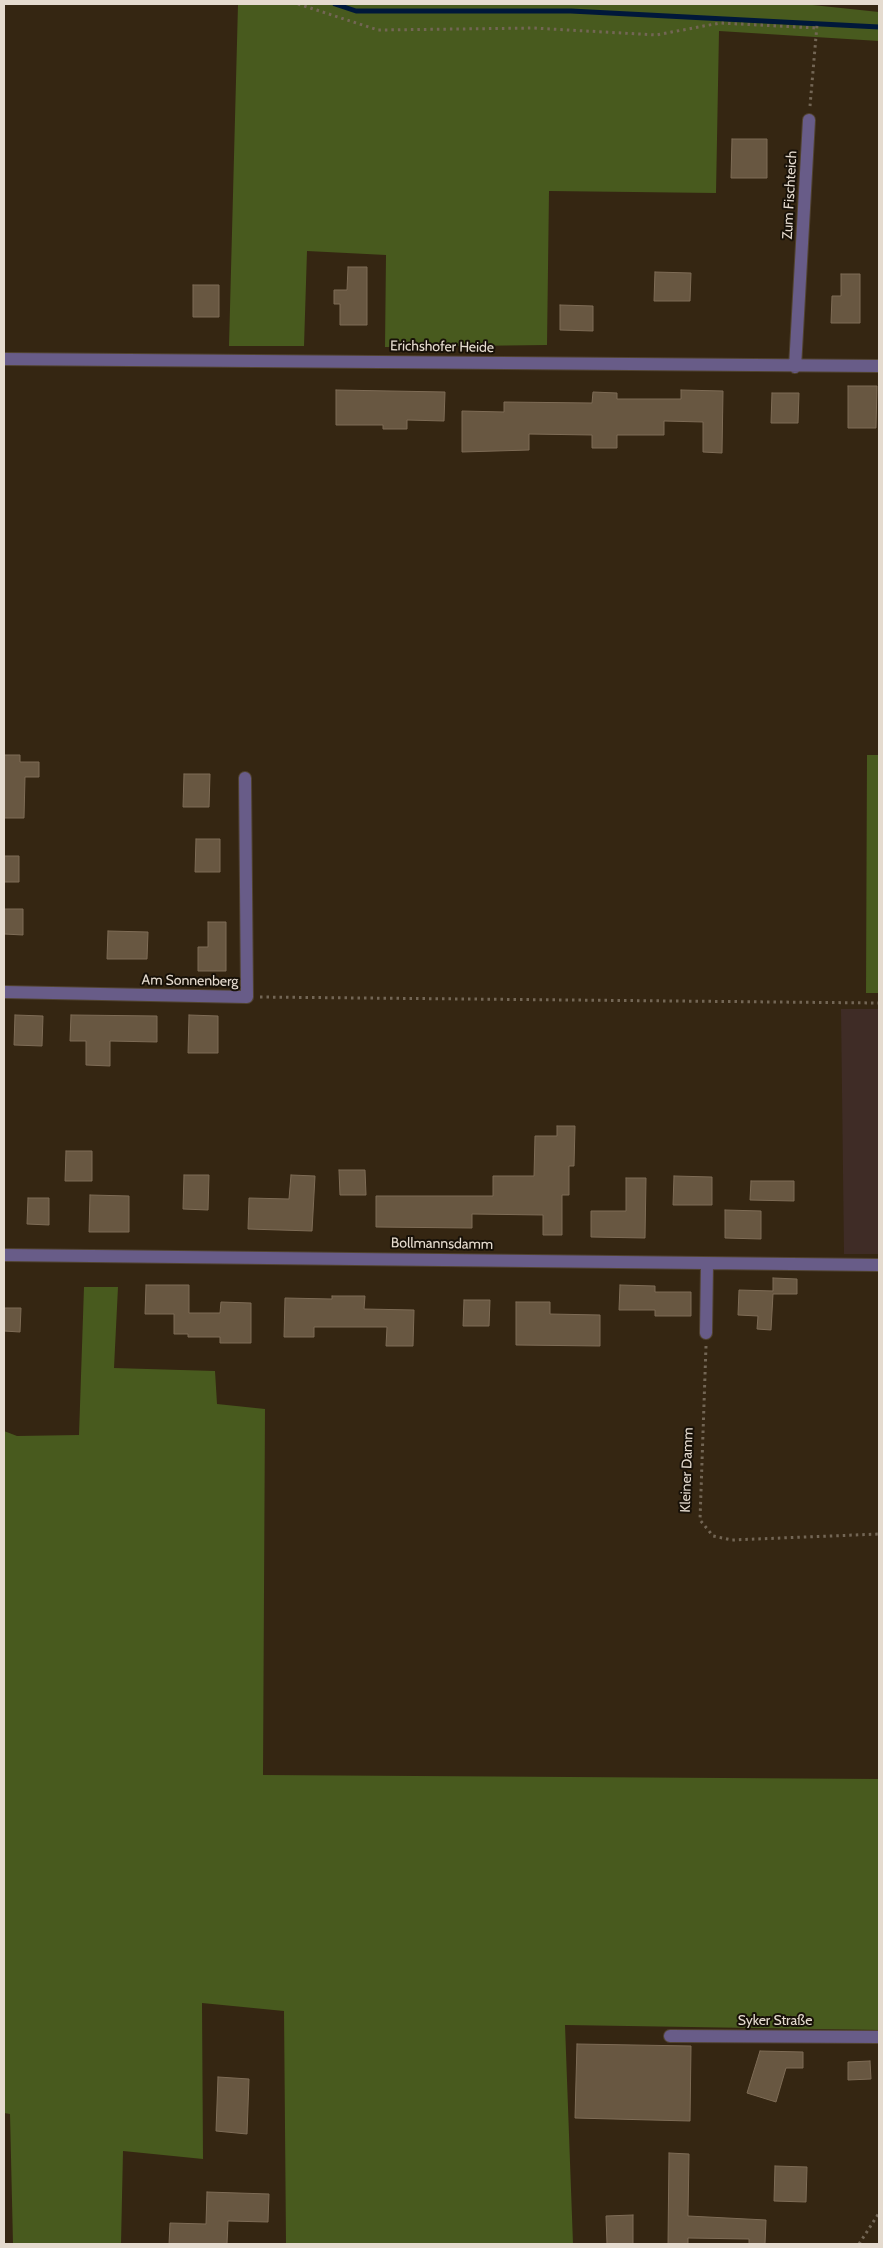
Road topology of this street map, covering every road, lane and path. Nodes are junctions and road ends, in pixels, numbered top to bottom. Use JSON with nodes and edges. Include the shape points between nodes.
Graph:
{"nodes":[{"id":1,"x":298,"y":4,"type":"edge"},
{"id":2,"x":809,"y":120,"type":"joint"},
{"id":3,"x":4,"y":359,"type":"edge"},
{"id":4,"x":879,"y":366,"type":"edge"},
{"id":5,"x":795,"y":367,"type":"junction"},
{"id":6,"x":246,"y":778,"type":"dead end"},
{"id":7,"x":4,"y":992,"type":"edge"},
{"id":8,"x":247,"y":997,"type":"junction"},
{"id":9,"x":879,"y":1003,"type":"edge"},
{"id":10,"x":4,"y":1255,"type":"edge"},
{"id":11,"x":706,"y":1264,"type":"junction"},
{"id":12,"x":879,"y":1265,"type":"edge"},
{"id":13,"x":706,"y":1333,"type":"joint"},
{"id":14,"x":879,"y":1534,"type":"edge"},
{"id":15,"x":670,"y":2036,"type":"dead end"},
{"id":16,"x":879,"y":2037,"type":"edge"},
{"id":17,"x":879,"y":2213,"type":"edge"},
{"id":18,"x":858,"y":2244,"type":"edge"}],
"edges":[{"from":1,"to":2,"type":"path","via":[[378,30],[534,28],[656,34],[720,23],[817,27]]},
{"from":2,"to":5,"type":"street","name":"Zum Fischteich"},
{"from":3,"to":5,"type":"street","name":"Erichshofer Heide"},
{"from":4,"to":5,"type":"street","name":"Erichshofer Heide"},
{"from":6,"to":8,"type":"street","name":"Am Sonnenberg"},
{"from":7,"to":8,"type":"street","name":"Am Sonnenberg"},
{"from":8,"to":9,"type":"path"},
{"from":10,"to":11,"type":"street","name":"Bollmannsdamm"},
{"from":11,"to":12,"type":"street","name":"Bollmannsdamm"},
{"from":11,"to":13,"type":"street"},
{"from":13,"to":14,"type":"path","name":"Kleiner Damm","via":[[700,1520],[713,1536],[732,1540]]},
{"from":15,"to":16,"type":"street","name":"Syker Straße"},
{"from":17,"to":18,"type":"path"}]}
